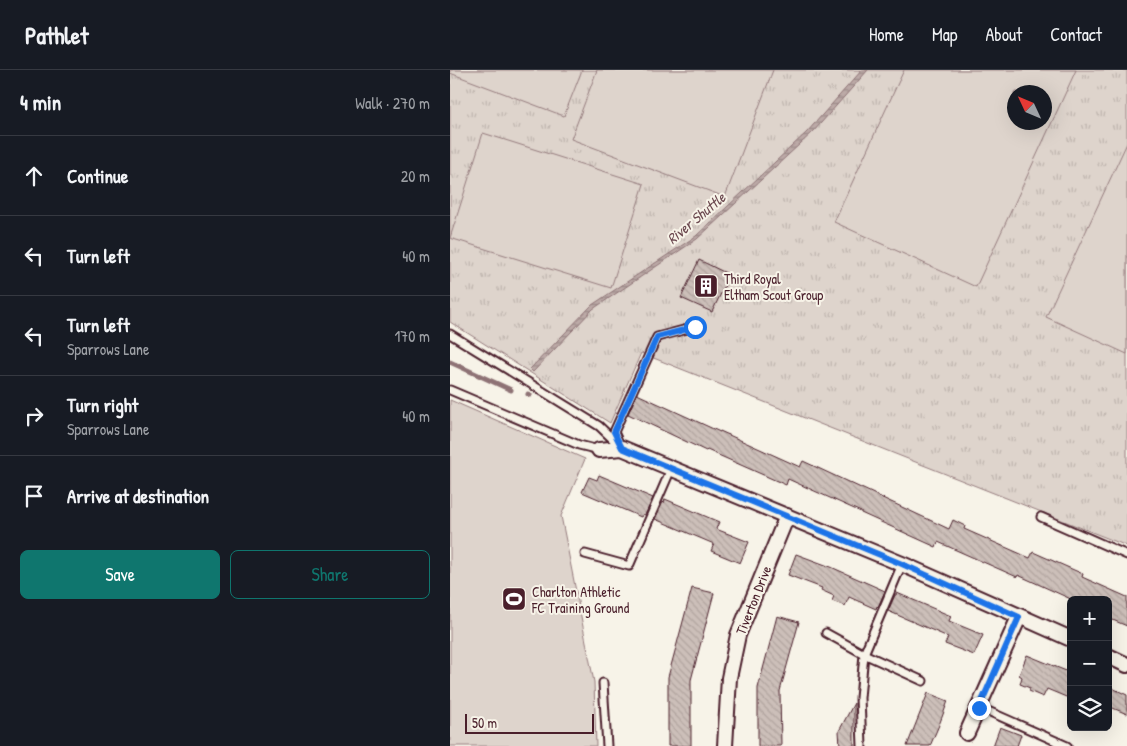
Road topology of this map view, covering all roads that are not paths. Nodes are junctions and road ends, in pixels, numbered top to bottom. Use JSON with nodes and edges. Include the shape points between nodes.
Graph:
{"nodes":[{"id":1,"x":695,"y":327,"type":"dead end"},
{"id":2,"x":450,"y":334,"type":"edge"},
{"id":3,"x":450,"y":390,"type":"edge"},
{"id":4,"x":622,"y":448,"type":"junction"},
{"id":5,"x":599,"y":450,"type":"joint"},
{"id":6,"x":671,"y":469,"type":"junction"},
{"id":7,"x":787,"y":516,"type":"junction"},
{"id":8,"x":1040,"y":517,"type":"dead end"},
{"id":9,"x":585,"y":554,"type":"dead end"},
{"id":10,"x":1127,"y":555,"type":"edge"},
{"id":11,"x":902,"y":564,"type":"junction"},
{"id":12,"x":1019,"y":617,"type":"junction"},
{"id":13,"x":826,"y":634,"type":"dead end"},
{"id":14,"x":1067,"y":637,"type":"edge"},
{"id":15,"x":864,"y":654,"type":"junction"},
{"id":16,"x":1112,"y":658,"type":"edge"},
{"id":17,"x":1127,"y":665,"type":"edge"},
{"id":18,"x":923,"y":681,"type":"dead end"},
{"id":19,"x":603,"y":683,"type":"dead end"},
{"id":20,"x":979,"y":708,"type":"junction"},
{"id":21,"x":967,"y":733,"type":"dead end"},
{"id":22,"x":607,"y":746,"type":"edge"},
{"id":23,"x":725,"y":746,"type":"edge"},
{"id":24,"x":862,"y":746,"type":"edge"},
{"id":25,"x":1067,"y":746,"type":"edge"}],
"edges":[{"from":1,"to":4,"type":"lane","via":[[657,337],[614,432]]},
{"from":2,"to":4,"type":"lane","via":[[599,426]]},
{"from":3,"to":5,"type":"lane","via":[[579,445]]},
{"from":4,"to":5,"type":"street"},
{"from":4,"to":6,"type":"street"},
{"from":6,"to":7,"type":"street"},
{"from":6,"to":9,"type":"lane","via":[[629,566]]},
{"from":7,"to":11,"type":"street"},
{"from":7,"to":23,"type":"street","name":"Tiverton Drive","via":[[738,635],[729,678]]},
{"from":8,"to":10,"type":"lane"},
{"from":11,"to":12,"type":"street"},
{"from":11,"to":15,"type":"lane"},
{"from":12,"to":14,"type":"street"},
{"from":12,"to":20,"type":"street"},
{"from":13,"to":15,"type":"lane"},
{"from":15,"to":18,"type":"lane"},
{"from":15,"to":24,"type":"lane","via":[[860,698]]},
{"from":16,"to":17,"type":"street"},
{"from":19,"to":22,"type":"lane"},
{"from":20,"to":21,"type":"street"},
{"from":20,"to":25,"type":"lane"}]}
